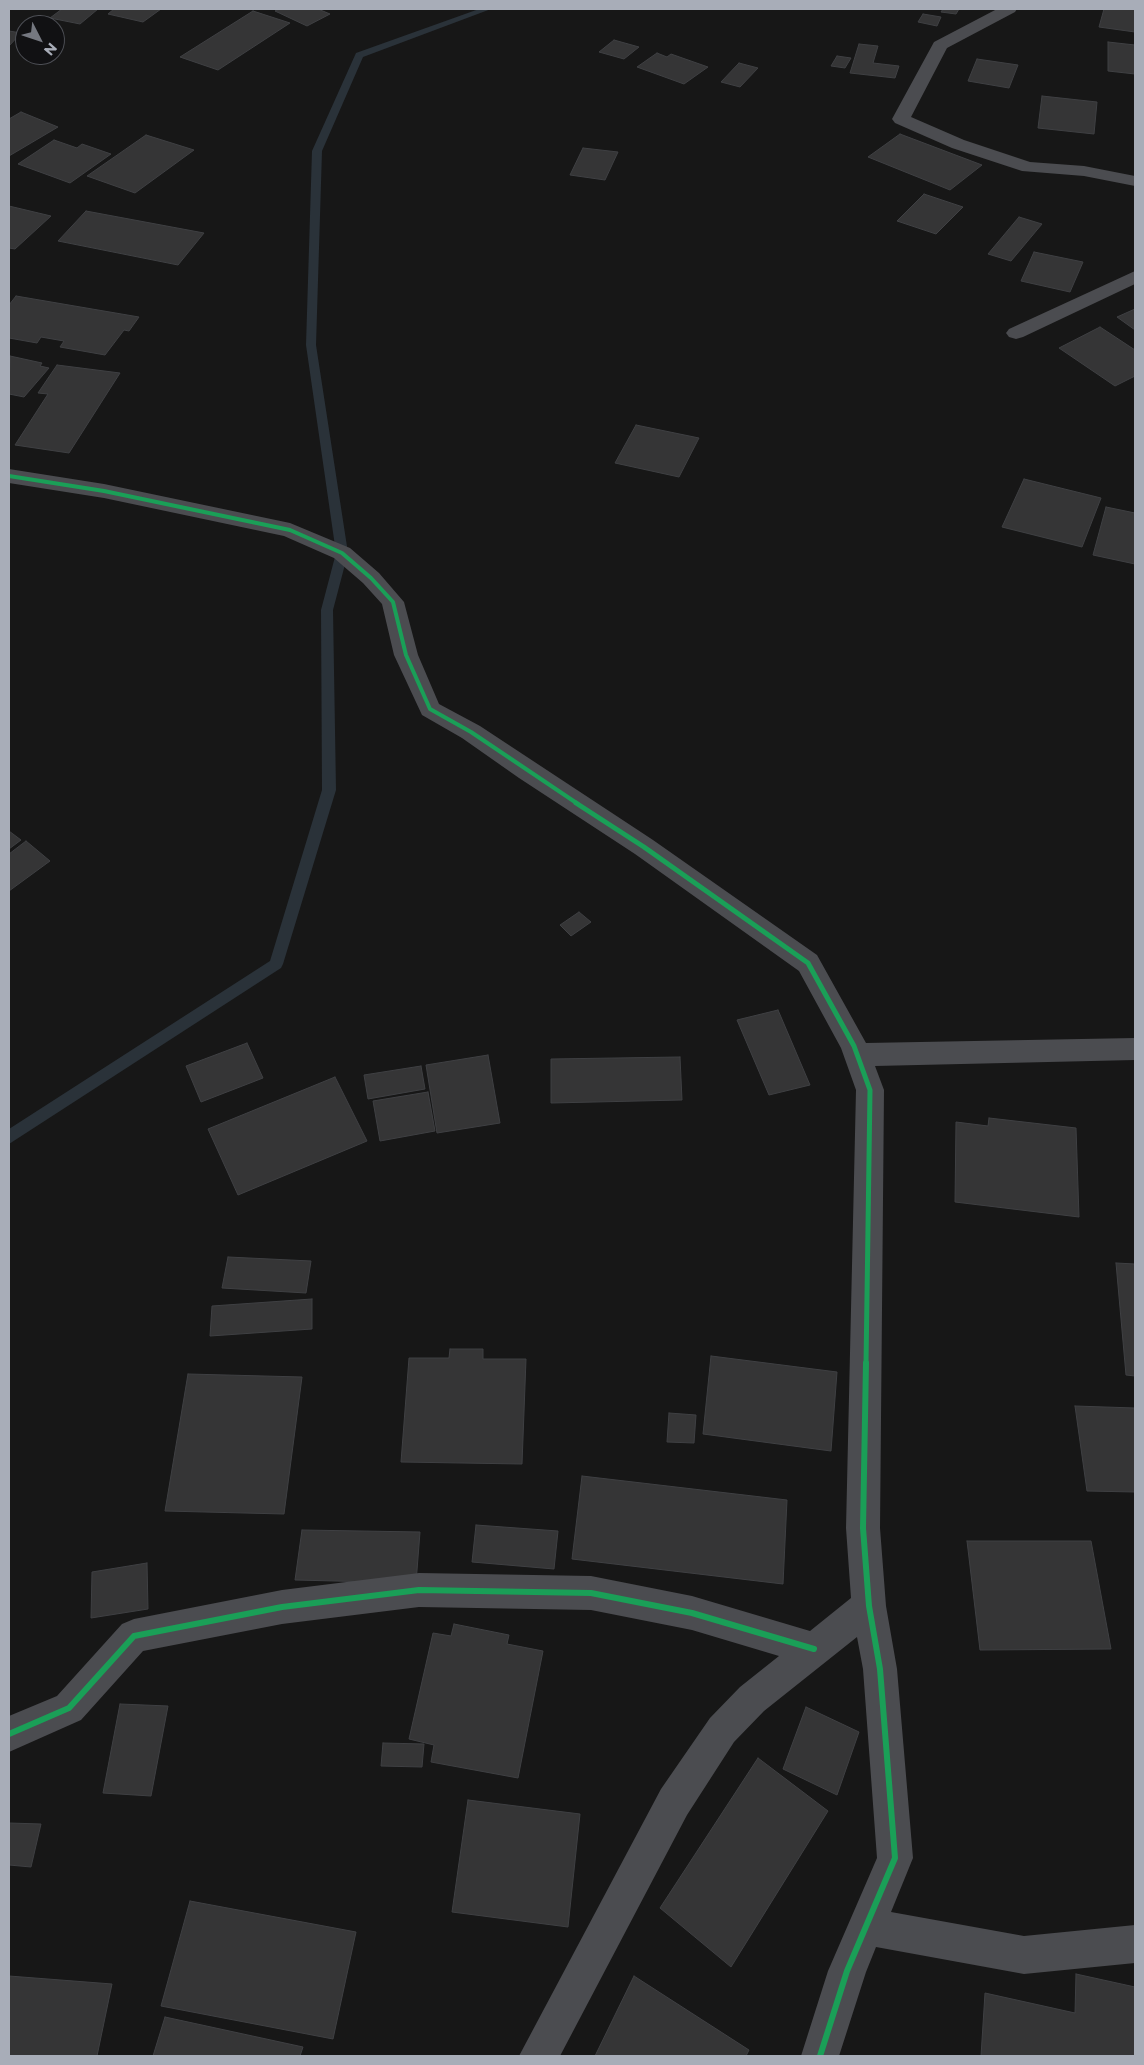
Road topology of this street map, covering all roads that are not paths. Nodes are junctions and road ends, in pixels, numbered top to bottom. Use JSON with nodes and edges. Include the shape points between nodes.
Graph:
{"nodes":[{"id":1,"x":1009,"y":9,"type":"edge"},
{"id":2,"x":1135,"y":181,"type":"edge"},
{"id":3,"x":1135,"y":277,"type":"edge"},
{"id":4,"x":1016,"y":333,"type":"dead end"},
{"id":5,"x":9,"y":476,"type":"edge"},
{"id":6,"x":1135,"y":1049,"type":"edge"},
{"id":7,"x":858,"y":1055,"type":"junction"},
{"id":8,"x":869,"y":1606,"type":"junction"},
{"id":9,"x":814,"y":1649,"type":"junction"},
{"id":10,"x":9,"y":1734,"type":"edge"},
{"id":11,"x":866,"y":1926,"type":"junction"},
{"id":12,"x":1135,"y":1944,"type":"edge"},
{"id":13,"x":539,"y":2056,"type":"edge"},
{"id":14,"x":820,"y":2056,"type":"edge"}],
"edges":[{"from":1,"to":2,"type":"street","via":[[940,45],[901,119],[958,144],[1028,167],[1084,171]]},
{"from":3,"to":4,"type":"street"},
{"from":5,"to":7,"type":"street","via":[[290,530],[342,553],[393,602],[406,655],[430,709],[471,732],[644,847],[808,963]]},
{"from":6,"to":7,"type":"street"},
{"from":7,"to":8,"type":"street","via":[[870,1090],[862,1528]]},
{"from":8,"to":9,"type":"street"},
{"from":8,"to":11,"type":"street","via":[[880,1669],[895,1858]]},
{"from":9,"to":10,"type":"street","via":[[692,1613],[591,1593],[419,1590],[282,1608],[134,1636],[69,1708]]},
{"from":9,"to":13,"type":"street","via":[[752,1699],[722,1730],[674,1802]]},
{"from":11,"to":12,"type":"street","via":[[1024,1955]]},
{"from":11,"to":14,"type":"street","via":[[847,1972]]}]}
